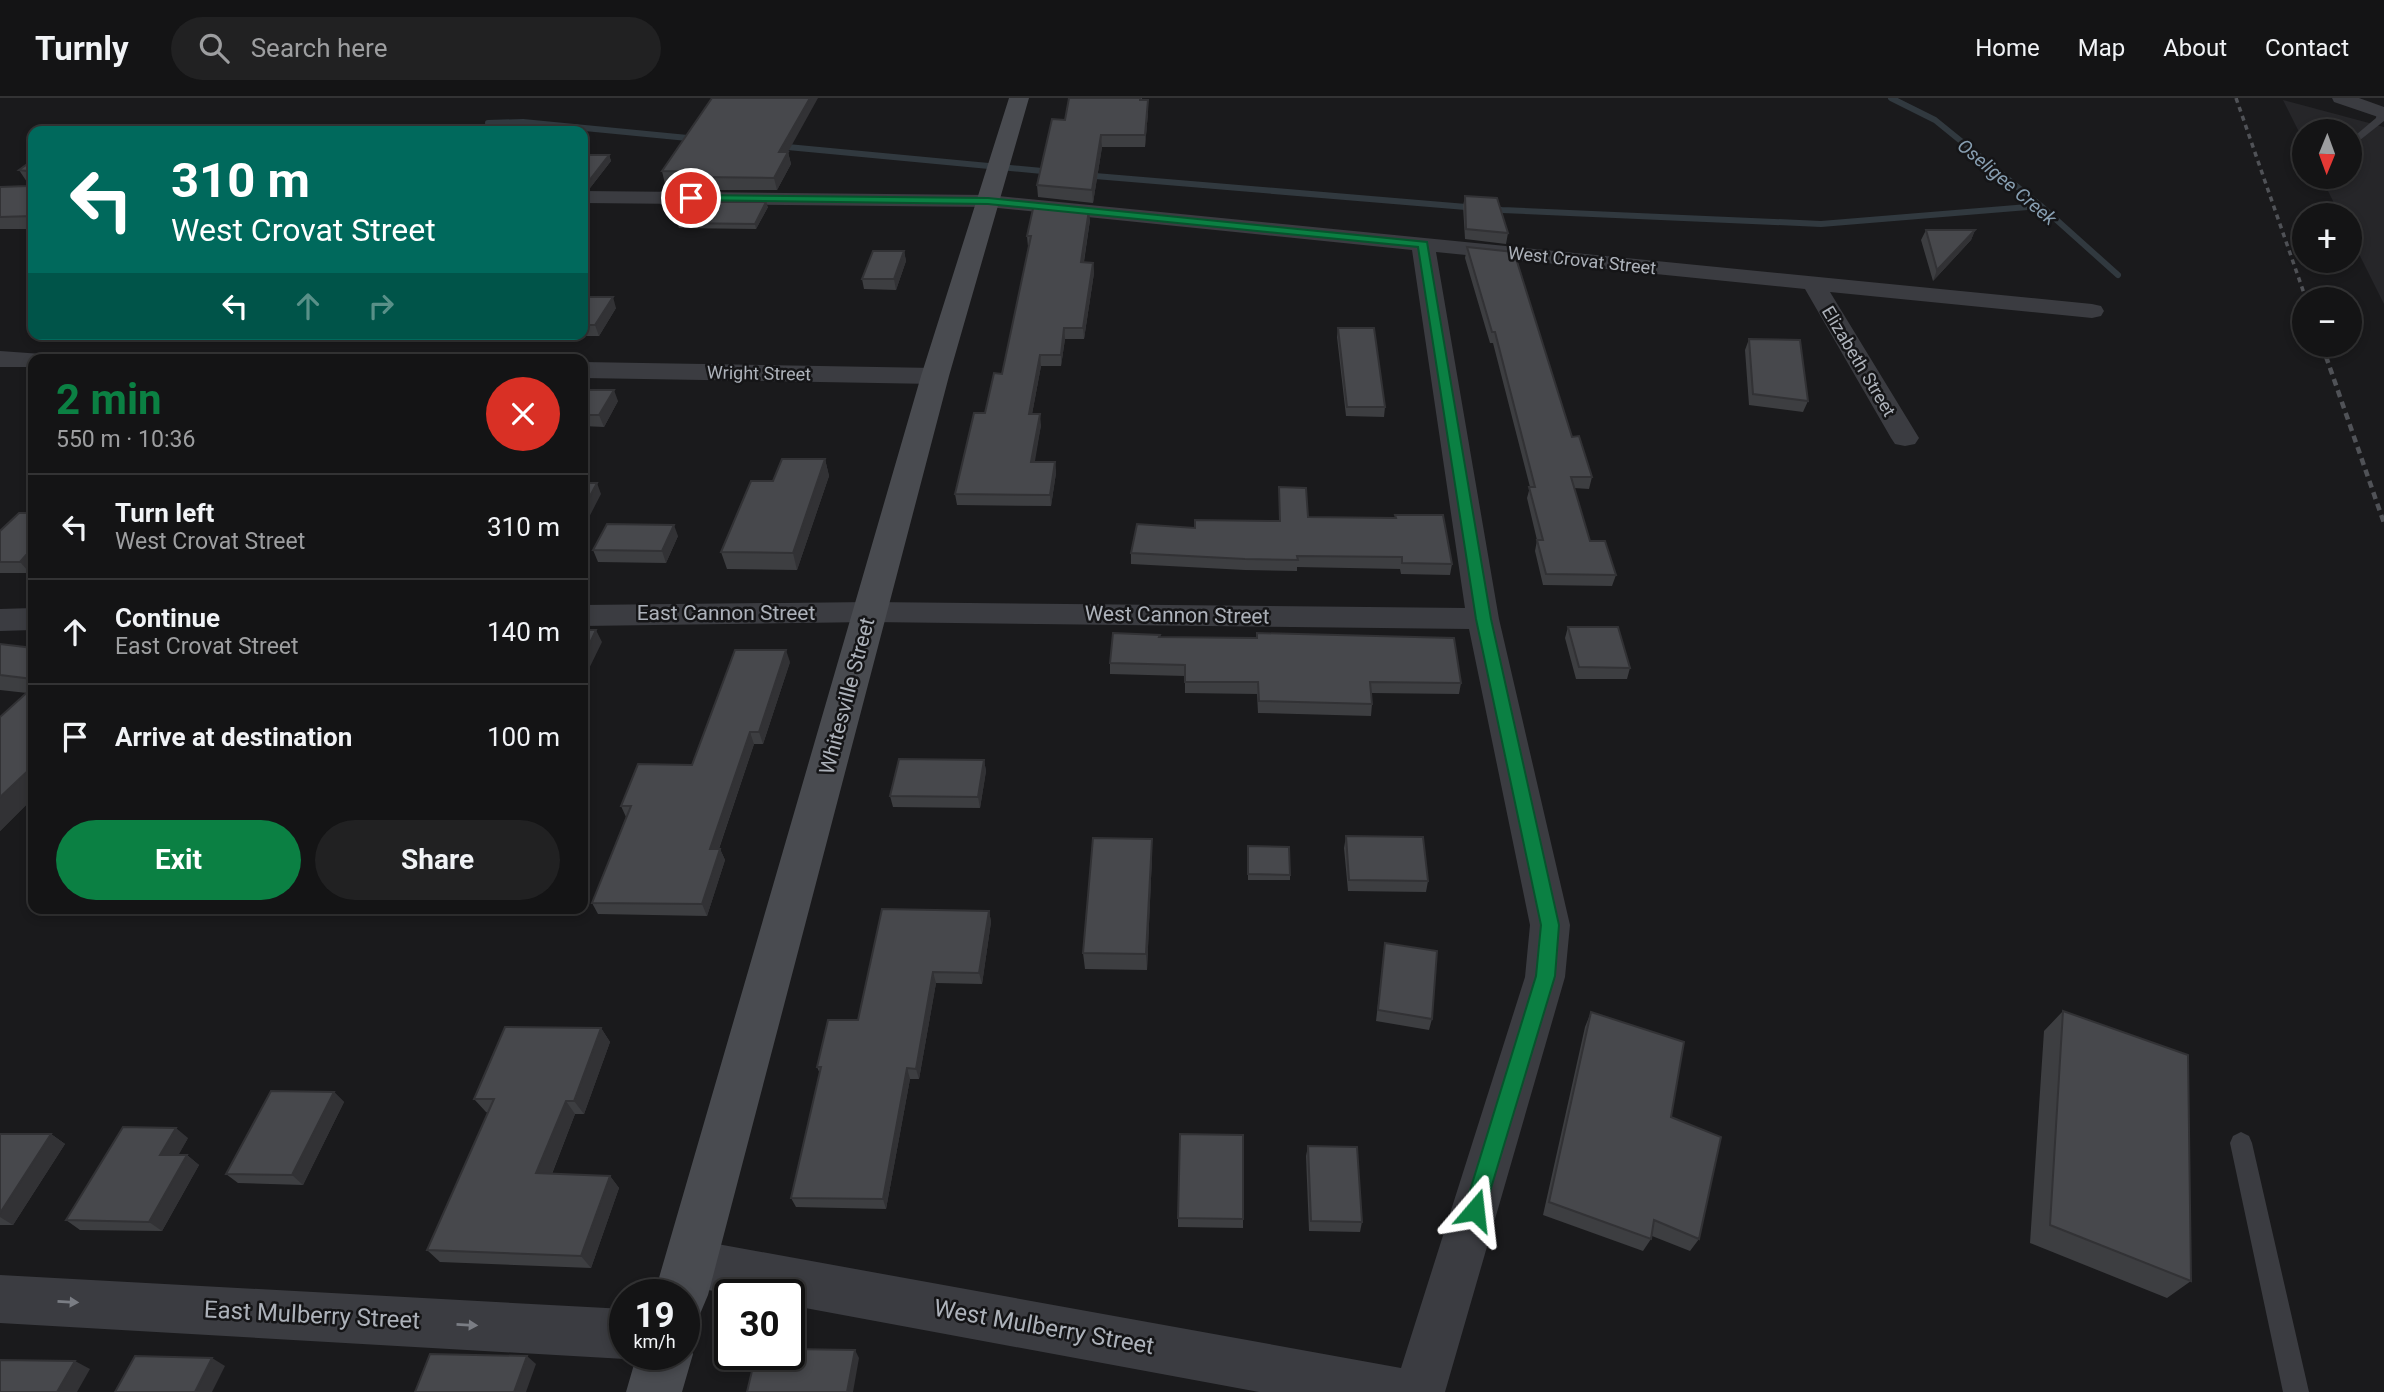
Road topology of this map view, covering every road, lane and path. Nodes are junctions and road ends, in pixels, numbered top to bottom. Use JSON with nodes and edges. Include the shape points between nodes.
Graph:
{"nodes":[{"id":1,"x":1019,"y":98,"type":"edge"},
{"id":2,"x":2341,"y":98,"type":"edge"},
{"id":3,"x":2382,"y":112,"type":"edge"},
{"id":4,"x":2362,"y":135,"type":"edge"},
{"id":5,"x":588,"y":197,"type":"edge"},
{"id":6,"x":988,"y":201,"type":"junction"},
{"id":7,"x":1423,"y":245,"type":"junction"},
{"id":8,"x":1813,"y":283,"type":"junction"},
{"id":9,"x":2092,"y":311,"type":"dead end"},
{"id":10,"x":0,"y":359,"type":"edge"},
{"id":11,"x":28,"y":359,"type":"edge"},
{"id":12,"x":588,"y":370,"type":"edge"},
{"id":13,"x":936,"y":376,"type":"junction"},
{"id":14,"x":1905,"y":438,"type":"dead end"},
{"id":15,"x":870,"y":612,"type":"junction"},
{"id":16,"x":588,"y":615,"type":"edge"},
{"id":17,"x":28,"y":619,"type":"edge"},
{"id":18,"x":1483,"y":619,"type":"junction"},
{"id":19,"x":0,"y":620,"type":"edge"},
{"id":20,"x":2241,"y":1143,"type":"dead end"},
{"id":21,"x":686,"y":1279,"type":"edge"},
{"id":22,"x":700,"y":1281,"type":"edge"},
{"id":23,"x":0,"y":1299,"type":"edge"},
{"id":24,"x":609,"y":1333,"type":"edge"},
{"id":25,"x":660,"y":1370,"type":"edge"},
{"id":26,"x":654,"y":1392,"type":"edge"},
{"id":27,"x":1397,"y":1392,"type":"edge"},
{"id":28,"x":1419,"y":1392,"type":"edge"},
{"id":29,"x":2296,"y":1392,"type":"edge"}],
"edges":[{"from":1,"to":6,"type":"main road","name":"Whitesville Street"},
{"from":2,"to":3,"type":"street"},
{"from":3,"to":4,"type":"lane","via":[[2381,119]]},
{"from":5,"to":6,"type":"street","name":"West Crovat Street"},
{"from":6,"to":7,"type":"street","name":"West Crovat Street"},
{"from":6,"to":13,"type":"main road","name":"Whitesville Street"},
{"from":7,"to":8,"type":"street","name":"West Crovat Street"},
{"from":7,"to":18,"type":"street"},
{"from":8,"to":9,"type":"street","name":"West Crovat Street"},
{"from":8,"to":14,"type":"street","name":"Elizabeth Street"},
{"from":10,"to":11,"type":"street"},
{"from":12,"to":13,"type":"street","name":"Wright Street"},
{"from":13,"to":15,"type":"main road","name":"Whitesville Street"},
{"from":15,"to":16,"type":"street","name":"East Cannon Street"},
{"from":15,"to":18,"type":"street","name":"West Cannon Street"},
{"from":15,"to":21,"type":"main road","name":"Whitesville Street"},
{"from":17,"to":19,"type":"street"},
{"from":18,"to":28,"type":"street","via":[[1550,925],[1545,976]]},
{"from":20,"to":29,"type":"lane"},
{"from":22,"to":27,"type":"street","name":"West Mulberry Street"},
{"from":23,"to":24,"type":"street","name":"East Mulberry Street","one_way":true},
{"from":25,"to":26,"type":"main road"}]}
